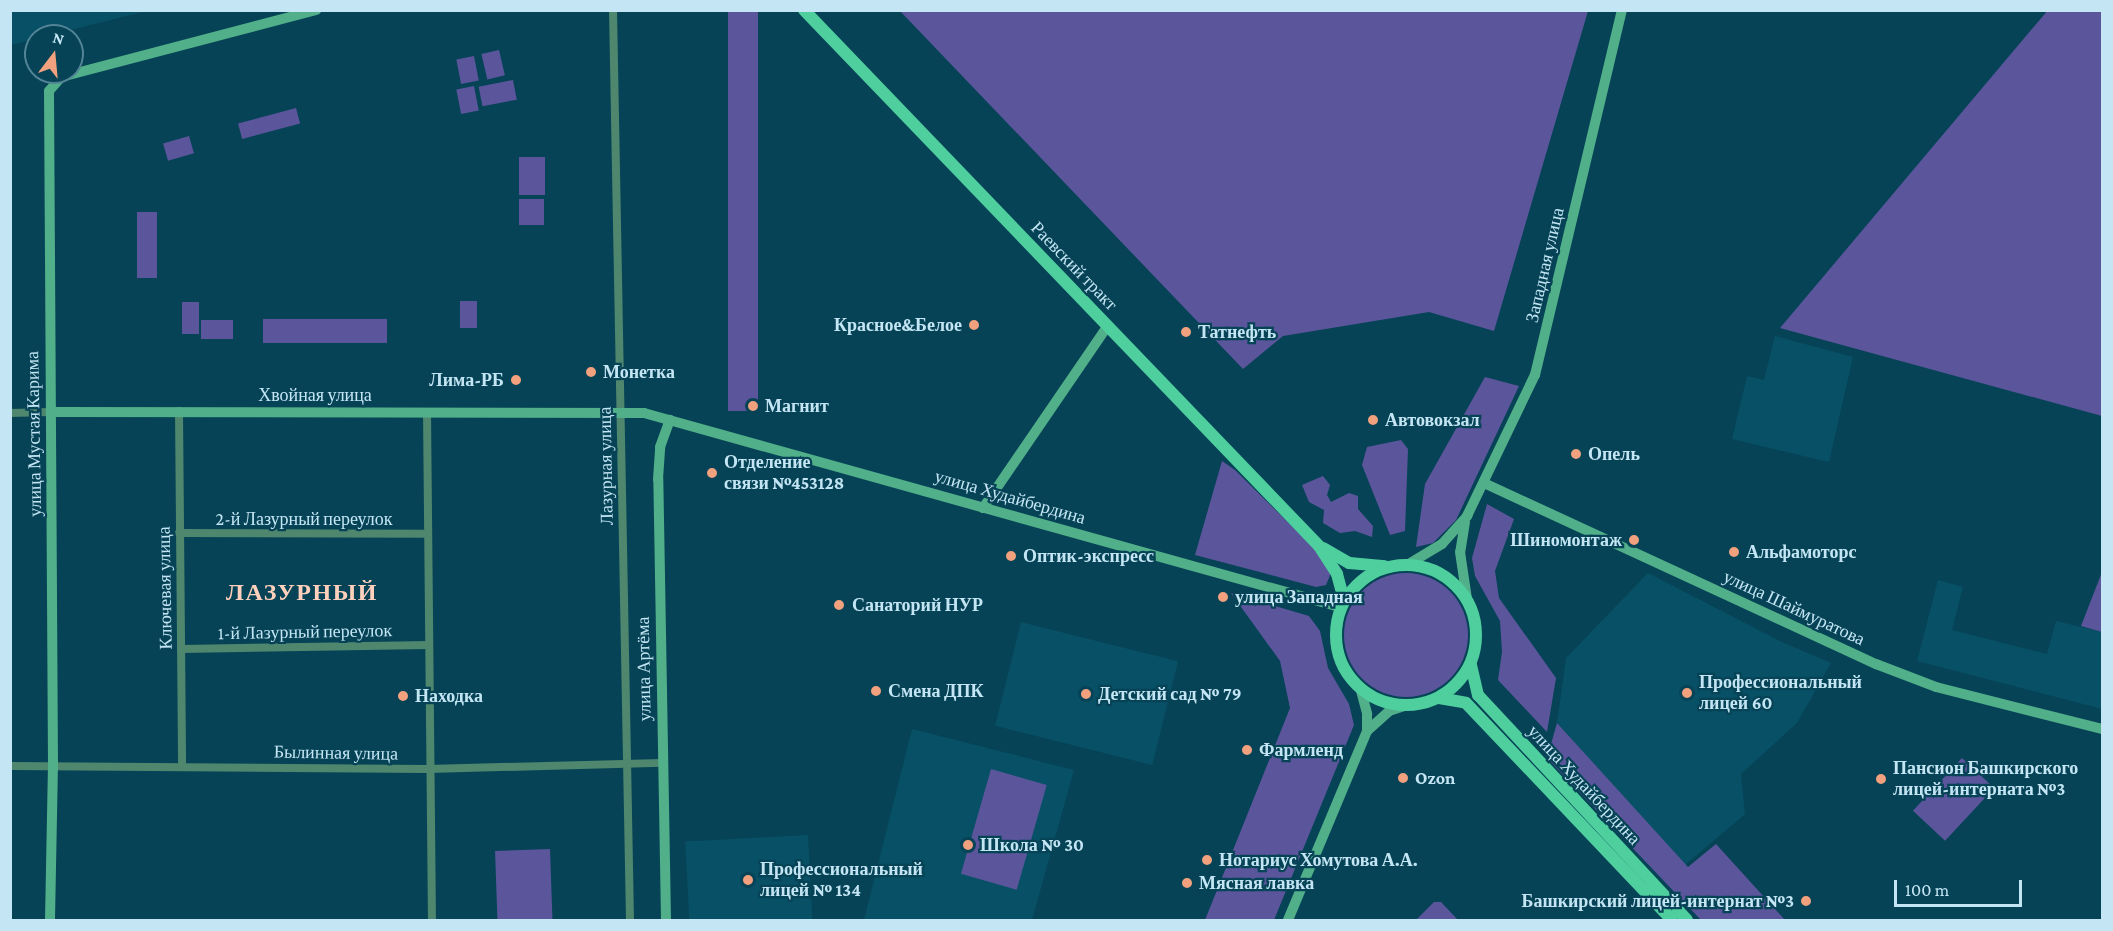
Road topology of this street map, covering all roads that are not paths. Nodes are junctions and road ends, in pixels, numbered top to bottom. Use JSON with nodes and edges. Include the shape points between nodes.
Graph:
{"nodes":[{"id":1,"x":316,"y":10,"type":"edge"},
{"id":2,"x":613,"y":10,"type":"edge"},
{"id":3,"x":804,"y":10,"type":"edge"},
{"id":4,"x":1623,"y":10,"type":"edge"},
{"id":5,"x":1107,"y":327,"type":"junction"},
{"id":6,"x":178,"y":411,"type":"junction"},
{"id":7,"x":620,"y":411,"type":"junction"},
{"id":8,"x":51,"y":412,"type":"junction"},
{"id":9,"x":427,"y":412,"type":"junction"},
{"id":10,"x":10,"y":413,"type":"edge"},
{"id":11,"x":670,"y":420,"type":"junction"},
{"id":12,"x":1484,"y":483,"type":"junction"},
{"id":13,"x":983,"y":508,"type":"junction"},
{"id":14,"x":1467,"y":516,"type":"junction"},
{"id":15,"x":179,"y":533,"type":"junction"},
{"id":16,"x":428,"y":534,"type":"junction"},
{"id":17,"x":1319,"y":546,"type":"junction"},
{"id":18,"x":1407,"y":565,"type":"junction"},
{"id":19,"x":1390,"y":566,"type":"junction"},
{"id":20,"x":1467,"y":599,"type":"junction"},
{"id":21,"x":1342,"y":604,"type":"junction"},
{"id":22,"x":429,"y":645,"type":"junction"},
{"id":23,"x":181,"y":649,"type":"junction"},
{"id":24,"x":1471,"y":665,"type":"junction"},
{"id":25,"x":1360,"y":687,"type":"junction"},
{"id":26,"x":1435,"y":699,"type":"junction"},
{"id":27,"x":1408,"y":705,"type":"junction"},
{"id":28,"x":2103,"y":729,"type":"edge"},
{"id":29,"x":1366,"y":731,"type":"junction"},
{"id":30,"x":662,"y":763,"type":"junction"},
{"id":31,"x":182,"y":765,"type":"junction"},
{"id":32,"x":10,"y":766,"type":"edge"},
{"id":33,"x":53,"y":766,"type":"junction"},
{"id":34,"x":627,"y":766,"type":"junction"},
{"id":35,"x":428,"y":769,"type":"junction"},
{"id":36,"x":50,"y":921,"type":"edge"},
{"id":37,"x":432,"y":921,"type":"edge"},
{"id":38,"x":630,"y":921,"type":"edge"},
{"id":39,"x":666,"y":921,"type":"edge"},
{"id":40,"x":1288,"y":921,"type":"edge"},
{"id":41,"x":1672,"y":921,"type":"edge"},
{"id":42,"x":1687,"y":921,"type":"edge"}],
"edges":[{"from":1,"to":8,"type":"main road","name":"улица Мустая Карима","via":[[61,77],[49,91]]},
{"from":2,"to":7,"type":"street","name":"Лазурная улица"},
{"from":3,"to":5,"type":"main road","name":"Раевский тракт"},
{"from":4,"to":12,"type":"main road","name":"Западная улица","via":[[1535,375]]},
{"from":5,"to":13,"type":"main road"},
{"from":5,"to":17,"type":"main road","name":"Раевский тракт"},
{"from":6,"to":8,"type":"main road","name":"Хвойная улица"},
{"from":6,"to":9,"type":"main road","name":"Хвойная улица"},
{"from":6,"to":15,"type":"street","name":"Ключевая улица"},
{"from":7,"to":9,"type":"main road","name":"Хвойная улица"},
{"from":7,"to":11,"type":"main road","name":"улица Худайбердина"},
{"from":7,"to":34,"type":"street","name":"Лазурная улица"},
{"from":8,"to":10,"type":"street","name":"Хвойная улица"},
{"from":8,"to":33,"type":"main road","name":"улица Мустая Карима"},
{"from":9,"to":16,"type":"street"},
{"from":11,"to":13,"type":"main road","name":"улица Худайбердина"},
{"from":11,"to":30,"type":"main road","name":"улица Артёма","via":[[660,447],[658,479]]},
{"from":12,"to":14,"type":"main road","name":"Западная улица"},
{"from":12,"to":28,"type":"main road","name":"улица Шаймуратова","via":[[1876,664],[1936,687]]},
{"from":13,"to":21,"type":"main road","name":"улица Худайбердина"},
{"from":14,"to":18,"type":"main road","name":"Западная улица","via":[[1442,544]]},
{"from":14,"to":20,"type":"main road","name":"Западная улица","via":[[1460,552]]},
{"from":15,"to":16,"type":"street","name":"2-й Лазурный переулок"},
{"from":15,"to":23,"type":"street","name":"Ключевая улица"},
{"from":16,"to":22,"type":"street"},
{"from":17,"to":19,"type":"main road","name":"Раевский тракт","via":[[1349,562]]},
{"from":17,"to":21,"type":"main road","name":"Раевский тракт","via":[[1337,574]]},
{"from":18,"to":19,"type":"main road"},
{"from":18,"to":20,"type":"main road","via":[[1443,574]]},
{"from":19,"to":21,"type":"main road","via":[[1364,579]]},
{"from":20,"to":24,"type":"main road","via":[[1476,629]]},
{"from":21,"to":25,"type":"main road","via":[[1336,644],[1348,674]]},
{"from":22,"to":23,"type":"street","name":"1-й Лазурный переулок"},
{"from":22,"to":35,"type":"street"},
{"from":23,"to":31,"type":"street","name":"Ключевая улица"},
{"from":24,"to":26,"type":"main road","via":[[1452,688]]},
{"from":24,"to":42,"type":"main road","name":"улица Худайбердина","via":[[1478,695]]},
{"from":25,"to":27,"type":"main road","via":[[1388,703]]},
{"from":25,"to":29,"type":"main road","via":[[1367,714]]},
{"from":26,"to":27,"type":"main road"},
{"from":26,"to":41,"type":"main road","name":"улица Худайбердина","via":[[1451,697],[1466,703]]},
{"from":27,"to":29,"type":"main road","via":[[1389,711]]},
{"from":29,"to":40,"type":"main road"},
{"from":30,"to":34,"type":"street","name":"Былинная улица"},
{"from":30,"to":39,"type":"main road","name":"улица Артёма"},
{"from":31,"to":33,"type":"street","name":"Былинная улица"},
{"from":31,"to":35,"type":"street","name":"Былинная улица"},
{"from":32,"to":33,"type":"street","name":"Былинная улица"},
{"from":33,"to":36,"type":"main road","name":"улица Мустая Карима"},
{"from":34,"to":35,"type":"street","name":"Былинная улица"},
{"from":34,"to":38,"type":"street","name":"Лазурная улица"},
{"from":35,"to":37,"type":"street"}]}
